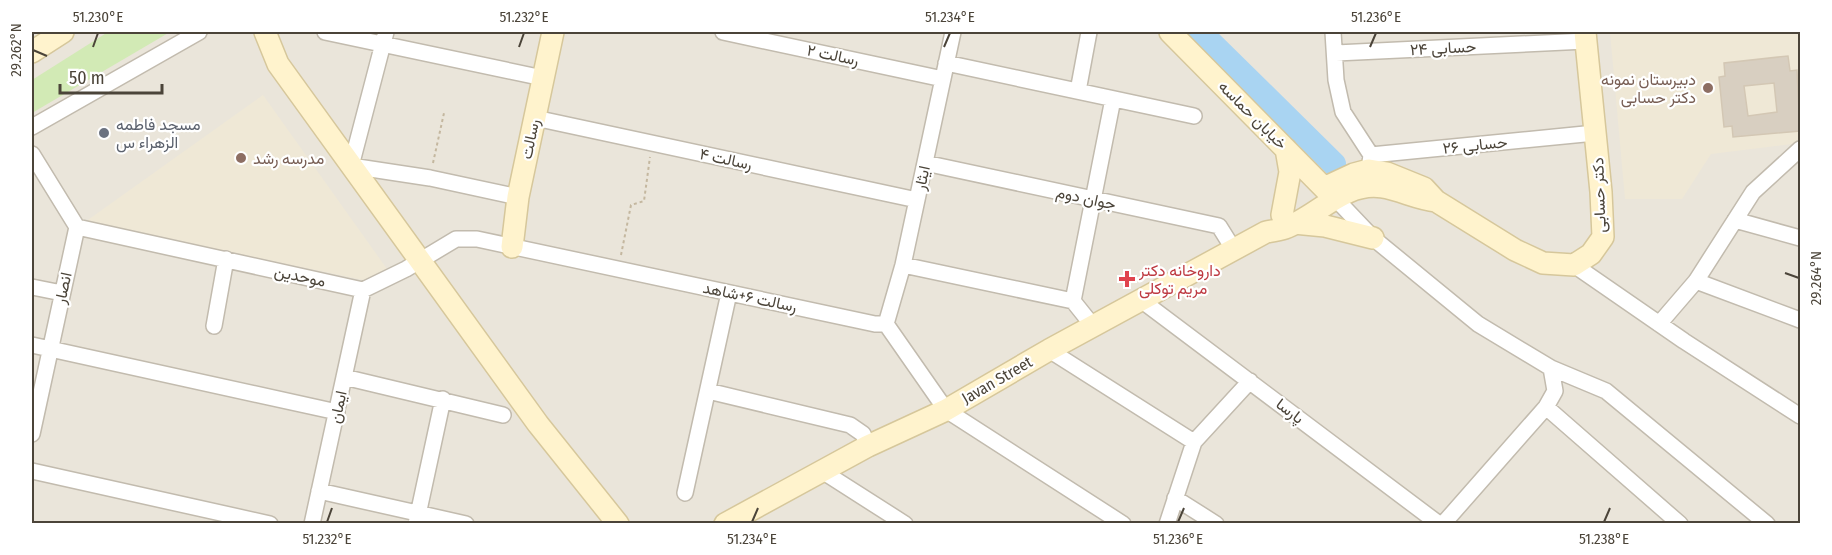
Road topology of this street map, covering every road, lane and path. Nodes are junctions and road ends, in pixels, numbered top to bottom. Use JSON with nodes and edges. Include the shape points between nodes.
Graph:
{"nodes":[{"id":1,"x":63,"y":32,"type":"edge"},
{"id":2,"x":199,"y":32,"type":"edge"},
{"id":3,"x":265,"y":32,"type":"edge"},
{"id":4,"x":326,"y":32,"type":"edge"},
{"id":5,"x":553,"y":32,"type":"edge"},
{"id":6,"x":723,"y":32,"type":"edge"},
{"id":7,"x":953,"y":32,"type":"edge"},
{"id":8,"x":1089,"y":32,"type":"edge"},
{"id":9,"x":1170,"y":32,"type":"edge"},
{"id":10,"x":1333,"y":32,"type":"edge"},
{"id":11,"x":757,"y":35,"type":"edge"},
{"id":12,"x":1586,"y":36,"type":"edge"},
{"id":13,"x":385,"y":38,"type":"edge"},
{"id":14,"x":32,"y":51,"type":"edge"},
{"id":15,"x":1336,"y":53,"type":"junction"},
{"id":16,"x":946,"y":63,"type":"junction"},
{"id":17,"x":543,"y":78,"type":"junction"},
{"id":18,"x":943,"y":79,"type":"junction"},
{"id":19,"x":1078,"y":91,"type":"junction"},
{"id":20,"x":1113,"y":99,"type":"junction"},
{"id":21,"x":444,"y":113,"type":"dead end"},
{"id":22,"x":1194,"y":116,"type":"dead end"},
{"id":23,"x":535,"y":118,"type":"junction"},
{"id":24,"x":32,"y":127,"type":"edge"},
{"id":25,"x":1595,"y":133,"type":"junction"},
{"id":26,"x":652,"y":143,"type":"junction"},
{"id":27,"x":1286,"y":149,"type":"junction"},
{"id":28,"x":1800,"y":149,"type":"edge"},
{"id":29,"x":32,"y":154,"type":"edge"},
{"id":30,"x":925,"y":163,"type":"junction"},
{"id":31,"x":1370,"y":163,"type":"junction"},
{"id":32,"x":351,"y":166,"type":"junction"},
{"id":33,"x":430,"y":178,"type":"junction"},
{"id":34,"x":1330,"y":193,"type":"junction"},
{"id":35,"x":518,"y":197,"type":"junction"},
{"id":36,"x":1092,"y":199,"type":"junction"},
{"id":37,"x":917,"y":200,"type":"junction"},
{"id":38,"x":1436,"y":201,"type":"junction"},
{"id":39,"x":1288,"y":219,"type":"junction"},
{"id":40,"x":1736,"y":220,"type":"junction"},
{"id":41,"x":77,"y":226,"type":"junction"},
{"id":42,"x":1373,"y":238,"type":"junction"},
{"id":43,"x":1800,"y":238,"type":"edge"},
{"id":44,"x":512,"y":247,"type":"junction"},
{"id":45,"x":1234,"y":250,"type":"junction"},
{"id":46,"x":226,"y":259,"type":"junction"},
{"id":47,"x":420,"y":261,"type":"junction"},
{"id":48,"x":903,"y":265,"type":"junction"},
{"id":49,"x":1574,"y":265,"type":"junction"},
{"id":50,"x":618,"y":269,"type":"junction"},
{"id":51,"x":1696,"y":281,"type":"junction"},
{"id":52,"x":32,"y":287,"type":"edge"},
{"id":53,"x":363,"y":290,"type":"junction"},
{"id":54,"x":62,"y":293,"type":"junction"},
{"id":55,"x":729,"y":293,"type":"junction"},
{"id":56,"x":1141,"y":300,"type":"junction"},
{"id":57,"x":1073,"y":301,"type":"junction"},
{"id":58,"x":1800,"y":320,"type":"edge"},
{"id":59,"x":886,"y":324,"type":"junction"},
{"id":60,"x":1659,"y":324,"type":"junction"},
{"id":61,"x":214,"y":326,"type":"dead end"},
{"id":62,"x":1093,"y":326,"type":"junction"},
{"id":63,"x":32,"y":345,"type":"edge"},
{"id":64,"x":50,"y":348,"type":"junction"},
{"id":65,"x":1049,"y":350,"type":"junction"},
{"id":66,"x":1551,"y":368,"type":"junction"},
{"id":67,"x":344,"y":377,"type":"junction"},
{"id":68,"x":1250,"y":381,"type":"junction"},
{"id":69,"x":708,"y":391,"type":"junction"},
{"id":70,"x":443,"y":399,"type":"junction"},
{"id":71,"x":1546,"y":407,"type":"junction"},
{"id":72,"x":946,"y":410,"type":"junction"},
{"id":73,"x":337,"y":412,"type":"junction"},
{"id":74,"x":502,"y":416,"type":"dead end"},
{"id":75,"x":1800,"y":416,"type":"edge"},
{"id":76,"x":32,"y":424,"type":"edge"},
{"id":77,"x":1194,"y":442,"type":"junction"},
{"id":78,"x":868,"y":446,"type":"junction"},
{"id":79,"x":32,"y":471,"type":"edge"},
{"id":80,"x":822,"y":471,"type":"junction"},
{"id":81,"x":319,"y":491,"type":"junction"},
{"id":82,"x":685,"y":493,"type":"dead end"},
{"id":83,"x":1175,"y":498,"type":"junction"},
{"id":84,"x":417,"y":518,"type":"edge"},
{"id":85,"x":270,"y":524,"type":"edge"},
{"id":86,"x":312,"y":524,"type":"edge"},
{"id":87,"x":466,"y":524,"type":"edge"},
{"id":88,"x":618,"y":524,"type":"edge"},
{"id":89,"x":724,"y":524,"type":"edge"},
{"id":90,"x":905,"y":524,"type":"edge"},
{"id":91,"x":1123,"y":524,"type":"edge"},
{"id":92,"x":1167,"y":524,"type":"edge"},
{"id":93,"x":1216,"y":524,"type":"edge"},
{"id":94,"x":1441,"y":524,"type":"edge"},
{"id":95,"x":1680,"y":524,"type":"edge"},
{"id":96,"x":1767,"y":524,"type":"edge"}],
"edges":[{"from":1,"to":14,"type":"main road"},
{"from":2,"to":24,"type":"street"},
{"from":3,"to":32,"type":"main road","via":[[278,64]]},
{"from":4,"to":13,"type":"street"},
{"from":5,"to":17,"type":"main road","name":"رسالت"},
{"from":6,"to":11,"type":"street","name":"رسالت ۲"},
{"from":7,"to":16,"type":"street","name":"ایثار"},
{"from":8,"to":19,"type":"street"},
{"from":9,"to":27,"type":"main road","name":"خیابان حماسه"},
{"from":10,"to":15,"type":"street"},
{"from":11,"to":18,"type":"street","name":"رسالت ۲"},
{"from":12,"to":15,"type":"street","name":"حسابی ۲۴"},
{"from":12,"to":25,"type":"main road","name":"دکتر حسابی"},
{"from":13,"to":17,"type":"street"},
{"from":13,"to":32,"type":"street"},
{"from":15,"to":31,"type":"street","via":[[1336,80],[1343,112]]},
{"from":16,"to":18,"type":"street","name":"ایثار"},
{"from":16,"to":19,"type":"street"},
{"from":17,"to":23,"type":"main road","name":"رسالت"},
{"from":18,"to":30,"type":"street","name":"ایثار"},
{"from":19,"to":20,"type":"street"},
{"from":20,"to":22,"type":"street"},
{"from":20,"to":36,"type":"street"},
{"from":21,"to":33,"type":"path"},
{"from":23,"to":26,"type":"street","name":"رسالت ۴"},
{"from":23,"to":35,"type":"main road","name":"رسالت"},
{"from":25,"to":31,"type":"street","name":"حسابی ۲۶"},
{"from":25,"to":49,"type":"main road","name":"دکتر حسابی","via":[[1603,237],[1591,254]]},
{"from":26,"to":37,"type":"street","name":"رسالت ۴"},
{"from":26,"to":50,"type":"path","via":[[644,201],[631,205]]},
{"from":27,"to":34,"type":"main road","name":"خیابان حماسه"},
{"from":27,"to":39,"type":"main road","via":[[1290,172]]},
{"from":28,"to":40,"type":"street","via":[[1753,192]]},
{"from":29,"to":41,"type":"street"},
{"from":30,"to":36,"type":"street","name":"جوان دوم"},
{"from":30,"to":37,"type":"street","name":"ایثار"},
{"from":31,"to":34,"type":"main road"},
{"from":31,"to":38,"type":"main road","via":[[1424,188]]},
{"from":32,"to":33,"type":"street"},
{"from":32,"to":47,"type":"main road"},
{"from":33,"to":35,"type":"street"},
{"from":34,"to":38,"type":"main road","via":[[1382,187],[1419,200]]},
{"from":34,"to":39,"type":"main road","name":"Javan Street"},
{"from":34,"to":42,"type":"street"},
{"from":35,"to":44,"type":"main road","name":"رسالت"},
{"from":36,"to":45,"type":"street","name":"جوان دوم","via":[[1219,226]]},
{"from":36,"to":57,"type":"street"},
{"from":37,"to":48,"type":"street","name":"ایثار"},
{"from":38,"to":49,"type":"main road","via":[[1543,263]]},
{"from":39,"to":42,"type":"main road"},
{"from":39,"to":45,"type":"main road","name":"Javan Street"},
{"from":40,"to":43,"type":"street"},
{"from":40,"to":51,"type":"street"},
{"from":41,"to":46,"type":"street","name":"موحدین"},
{"from":41,"to":54,"type":"street","name":"انصار"},
{"from":42,"to":66,"type":"street","via":[[1478,324]]},
{"from":44,"to":47,"type":"street","via":[[456,239]]},
{"from":44,"to":50,"type":"street","name":"رسالت ۶+شاهد"},
{"from":45,"to":56,"type":"main road","name":"Javan Street"},
{"from":46,"to":53,"type":"street","name":"موحدین"},
{"from":46,"to":61,"type":"street"},
{"from":47,"to":53,"type":"street"},
{"from":47,"to":88,"type":"main road","via":[[538,424]]},
{"from":48,"to":57,"type":"street"},
{"from":48,"to":59,"type":"street","name":"ایثار"},
{"from":49,"to":60,"type":"street"},
{"from":50,"to":55,"type":"street","name":"رسالت ۶+شاهد"},
{"from":51,"to":58,"type":"street"},
{"from":51,"to":60,"type":"street"},
{"from":52,"to":54,"type":"street"},
{"from":53,"to":67,"type":"street","name":"ایمان"},
{"from":54,"to":64,"type":"street","name":"انصار"},
{"from":55,"to":59,"type":"street","name":"رسالت ۶+شاهد"},
{"from":55,"to":69,"type":"street"},
{"from":56,"to":62,"type":"main road","name":"Javan Street"},
{"from":56,"to":68,"type":"street","name":"پارسا"},
{"from":57,"to":62,"type":"street"},
{"from":59,"to":72,"type":"street"},
{"from":60,"to":75,"type":"street"},
{"from":62,"to":65,"type":"main road","name":"Javan Street"},
{"from":63,"to":64,"type":"street"},
{"from":64,"to":73,"type":"street"},
{"from":64,"to":76,"type":"street","name":"انصار"},
{"from":65,"to":72,"type":"main road","name":"Javan Street"},
{"from":65,"to":77,"type":"street"},
{"from":66,"to":71,"type":"street","via":[[1555,391]]},
{"from":66,"to":96,"type":"street","via":[[1606,391]]},
{"from":67,"to":70,"type":"street"},
{"from":67,"to":73,"type":"street","name":"ایمان"},
{"from":68,"to":77,"type":"street"},
{"from":68,"to":94,"type":"street","name":"پارسا"},
{"from":69,"to":78,"type":"street","via":[[850,424],[863,434]]},
{"from":69,"to":82,"type":"street"},
{"from":70,"to":74,"type":"street"},
{"from":70,"to":84,"type":"street"},
{"from":71,"to":94,"type":"street"},
{"from":71,"to":95,"type":"street"},
{"from":72,"to":78,"type":"main road","name":"Javan Street"},
{"from":72,"to":91,"type":"street"},
{"from":73,"to":81,"type":"street","name":"ایمان"},
{"from":77,"to":83,"type":"street"},
{"from":78,"to":80,"type":"main road","name":"Javan Street"},
{"from":79,"to":85,"type":"street"},
{"from":80,"to":89,"type":"main road","name":"Javan Street"},
{"from":80,"to":90,"type":"street"},
{"from":81,"to":84,"type":"street"},
{"from":81,"to":86,"type":"street","name":"ایمان"},
{"from":83,"to":92,"type":"street"},
{"from":83,"to":93,"type":"street"},
{"from":84,"to":87,"type":"street"}]}
